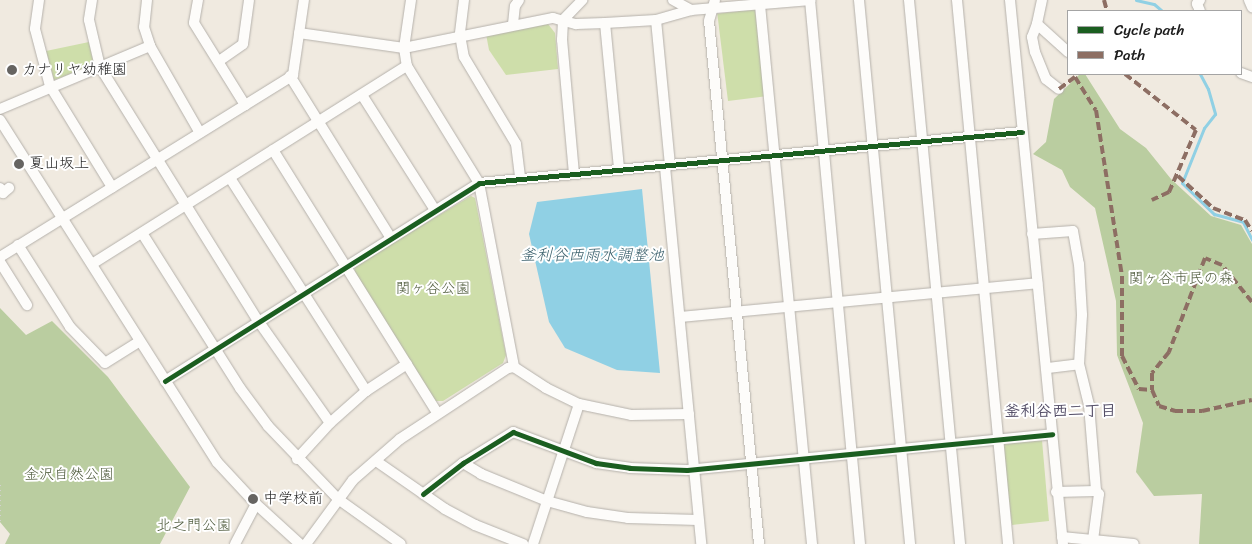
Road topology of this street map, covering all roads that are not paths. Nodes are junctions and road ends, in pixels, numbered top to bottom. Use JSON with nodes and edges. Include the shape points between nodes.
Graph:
{"nodes":[{"id":1,"x":39,"y":0,"type":"edge"},
{"id":2,"x":92,"y":0,"type":"edge"},
{"id":3,"x":147,"y":0,"type":"edge"},
{"id":4,"x":198,"y":0,"type":"edge"},
{"id":5,"x":249,"y":0,"type":"edge"},
{"id":6,"x":304,"y":0,"type":"edge"},
{"id":7,"x":411,"y":0,"type":"edge"},
{"id":8,"x":464,"y":0,"type":"edge"},
{"id":9,"x":519,"y":0,"type":"edge"},
{"id":10,"x":582,"y":0,"type":"edge"},
{"id":11,"x":673,"y":0,"type":"edge"},
{"id":12,"x":811,"y":0,"type":"edge"},
{"id":13,"x":859,"y":0,"type":"edge"},
{"id":14,"x":909,"y":0,"type":"edge"},
{"id":15,"x":957,"y":0,"type":"edge"},
{"id":16,"x":1010,"y":0,"type":"edge"},
{"id":17,"x":1042,"y":0,"type":"edge"},
{"id":18,"x":1249,"y":0,"type":"edge"},
{"id":19,"x":713,"y":4,"type":"edge"},
{"id":20,"x":760,"y":5,"type":"junction"},
{"id":21,"x":1252,"y":7,"type":"edge"},
{"id":22,"x":691,"y":10,"type":"junction"},
{"id":23,"x":563,"y":20,"type":"junction"},
{"id":24,"x":656,"y":20,"type":"junction"},
{"id":25,"x":605,"y":23,"type":"junction"},
{"id":26,"x":513,"y":24,"type":"junction"},
{"id":27,"x":1037,"y":24,"type":"junction"},
{"id":28,"x":299,"y":33,"type":"junction"},
{"id":29,"x":460,"y":35,"type":"junction"},
{"id":30,"x":150,"y":46,"type":"junction"},
{"id":31,"x":404,"y":48,"type":"junction"},
{"id":32,"x":1067,"y":51,"type":"edge"},
{"id":33,"x":219,"y":61,"type":"junction"},
{"id":34,"x":407,"y":66,"type":"junction"},
{"id":35,"x":100,"y":67,"type":"junction"},
{"id":36,"x":290,"y":76,"type":"junction"},
{"id":37,"x":50,"y":86,"type":"junction"},
{"id":38,"x":1059,"y":90,"type":"dead end"},
{"id":39,"x":362,"y":95,"type":"junction"},
{"id":40,"x":245,"y":105,"type":"junction"},
{"id":41,"x":0,"y":109,"type":"edge"},
{"id":42,"x":0,"y":120,"type":"edge"},
{"id":43,"x":318,"y":122,"type":"junction"},
{"id":44,"x":1022,"y":132,"type":"junction"},
{"id":45,"x":200,"y":133,"type":"junction"},
{"id":46,"x":970,"y":137,"type":"junction"},
{"id":47,"x":921,"y":142,"type":"junction"},
{"id":48,"x":872,"y":146,"type":"junction"},
{"id":49,"x":274,"y":150,"type":"junction"},
{"id":50,"x":823,"y":150,"type":"junction"},
{"id":51,"x":775,"y":155,"type":"junction"},
{"id":52,"x":158,"y":159,"type":"junction"},
{"id":53,"x":722,"y":160,"type":"junction"},
{"id":54,"x":667,"y":166,"type":"junction"},
{"id":55,"x":619,"y":169,"type":"junction"},
{"id":56,"x":574,"y":174,"type":"junction"},
{"id":57,"x":230,"y":178,"type":"junction"},
{"id":58,"x":520,"y":179,"type":"junction"},
{"id":59,"x":479,"y":183,"type":"junction"},
{"id":60,"x":112,"y":187,"type":"junction"},
{"id":61,"x":185,"y":204,"type":"junction"},
{"id":62,"x":435,"y":210,"type":"junction"},
{"id":63,"x":61,"y":219,"type":"junction"},
{"id":64,"x":142,"y":232,"type":"junction"},
{"id":65,"x":1032,"y":234,"type":"junction"},
{"id":66,"x":391,"y":238,"type":"junction"},
{"id":67,"x":18,"y":246,"type":"junction"},
{"id":68,"x":0,"y":257,"type":"edge"},
{"id":69,"x":0,"y":262,"type":"edge"},
{"id":70,"x":92,"y":264,"type":"junction"},
{"id":71,"x":346,"y":268,"type":"junction"},
{"id":72,"x":1036,"y":283,"type":"junction"},
{"id":73,"x":985,"y":288,"type":"junction"},
{"id":74,"x":303,"y":293,"type":"junction"},
{"id":75,"x":936,"y":293,"type":"junction"},
{"id":76,"x":887,"y":298,"type":"junction"},
{"id":77,"x":837,"y":301,"type":"junction"},
{"id":78,"x":26,"y":305,"type":"dead end"},
{"id":79,"x":790,"y":307,"type":"junction"},
{"id":80,"x":736,"y":311,"type":"junction"},
{"id":81,"x":680,"y":317,"type":"junction"},
{"id":82,"x":259,"y":322,"type":"junction"},
{"id":83,"x":139,"y":342,"type":"junction"},
{"id":84,"x":214,"y":348,"type":"junction"},
{"id":85,"x":407,"y":364,"type":"junction"},
{"id":86,"x":1079,"y":364,"type":"junction"},
{"id":87,"x":514,"y":367,"type":"junction"},
{"id":88,"x":1048,"y":368,"type":"junction"},
{"id":89,"x":165,"y":381,"type":"junction"},
{"id":90,"x":366,"y":391,"type":"junction"},
{"id":91,"x":579,"y":404,"type":"junction"},
{"id":92,"x":437,"y":412,"type":"junction"},
{"id":93,"x":689,"y":414,"type":"junction"},
{"id":94,"x":330,"y":423,"type":"junction"},
{"id":95,"x":1052,"y":434,"type":"junction"},
{"id":96,"x":998,"y":439,"type":"junction"},
{"id":97,"x":951,"y":444,"type":"junction"},
{"id":98,"x":902,"y":447,"type":"junction"},
{"id":99,"x":563,"y":452,"type":"junction"},
{"id":100,"x":851,"y":452,"type":"junction"},
{"id":101,"x":297,"y":459,"type":"junction"},
{"id":102,"x":804,"y":459,"type":"junction"},
{"id":103,"x":376,"y":461,"type":"junction"},
{"id":104,"x":752,"y":462,"type":"junction"},
{"id":105,"x":463,"y":463,"type":"junction"},
{"id":106,"x":695,"y":467,"type":"junction"},
{"id":107,"x":1096,"y":491,"type":"junction"},
{"id":108,"x":1056,"y":492,"type":"junction"},
{"id":109,"x":423,"y":494,"type":"junction"},
{"id":110,"x":338,"y":499,"type":"junction"},
{"id":111,"x":547,"y":501,"type":"junction"},
{"id":112,"x":256,"y":504,"type":"junction"},
{"id":113,"x":698,"y":520,"type":"junction"},
{"id":114,"x":1093,"y":540,"type":"junction"},
{"id":115,"x":1063,"y":541,"type":"edge"},
{"id":116,"x":235,"y":544,"type":"edge"},
{"id":117,"x":300,"y":544,"type":"edge"},
{"id":118,"x":306,"y":544,"type":"edge"},
{"id":119,"x":401,"y":544,"type":"edge"},
{"id":120,"x":523,"y":544,"type":"edge"},
{"id":121,"x":533,"y":544,"type":"edge"},
{"id":122,"x":701,"y":544,"type":"edge"},
{"id":123,"x":759,"y":544,"type":"edge"},
{"id":124,"x":812,"y":544,"type":"edge"},
{"id":125,"x":860,"y":544,"type":"edge"},
{"id":126,"x":910,"y":544,"type":"edge"},
{"id":127,"x":960,"y":544,"type":"edge"},
{"id":128,"x":1008,"y":544,"type":"edge"},
{"id":129,"x":1134,"y":544,"type":"edge"}],
"edges":[{"from":1,"to":37,"type":"street","via":[[36,29]]},
{"from":2,"to":35,"type":"street","via":[[89,20]]},
{"from":3,"to":30,"type":"street","via":[[144,27]]},
{"from":4,"to":33,"type":"street","via":[[194,23]]},
{"from":5,"to":33,"type":"street","via":[[243,44]]},
{"from":6,"to":28,"type":"street"},
{"from":7,"to":31,"type":"street"},
{"from":8,"to":29,"type":"street"},
{"from":9,"to":26,"type":"street","via":[[514,6]]},
{"from":10,"to":23,"type":"street"},
{"from":11,"to":22,"type":"street"},
{"from":12,"to":20,"type":"street"},
{"from":12,"to":50,"type":"street"},
{"from":13,"to":48,"type":"street"},
{"from":14,"to":47,"type":"street"},
{"from":15,"to":46,"type":"street"},
{"from":16,"to":44,"type":"street"},
{"from":17,"to":27,"type":"street"},
{"from":18,"to":21,"type":"street"},
{"from":19,"to":20,"type":"street"},
{"from":19,"to":22,"type":"street"},
{"from":19,"to":53,"type":"street"},
{"from":20,"to":51,"type":"street"},
{"from":22,"to":24,"type":"street"},
{"from":23,"to":25,"type":"street","via":[[576,24]]},
{"from":23,"to":26,"type":"street","via":[[553,18]]},
{"from":23,"to":56,"type":"street"},
{"from":24,"to":25,"type":"street"},
{"from":24,"to":54,"type":"street"},
{"from":25,"to":55,"type":"street"},
{"from":26,"to":29,"type":"street"},
{"from":27,"to":32,"type":"street"},
{"from":27,"to":38,"type":"street","via":[[1032,37],[1035,52],[1046,79]]},
{"from":28,"to":31,"type":"street"},
{"from":28,"to":36,"type":"street"},
{"from":29,"to":31,"type":"street"},
{"from":29,"to":58,"type":"street","via":[[464,57],[516,144]]},
{"from":30,"to":35,"type":"street"},
{"from":30,"to":45,"type":"street"},
{"from":31,"to":34,"type":"street"},
{"from":33,"to":40,"type":"street"},
{"from":34,"to":39,"type":"street"},
{"from":34,"to":59,"type":"street"},
{"from":35,"to":37,"type":"street"},
{"from":35,"to":52,"type":"street"},
{"from":36,"to":40,"type":"street"},
{"from":36,"to":43,"type":"street"},
{"from":37,"to":41,"type":"street"},
{"from":37,"to":60,"type":"street"},
{"from":39,"to":43,"type":"street"},
{"from":39,"to":62,"type":"street"},
{"from":40,"to":45,"type":"street"},
{"from":42,"to":63,"type":"street"},
{"from":43,"to":49,"type":"street"},
{"from":43,"to":66,"type":"street"},
{"from":44,"to":46,"type":"street"},
{"from":44,"to":65,"type":"street"},
{"from":45,"to":52,"type":"street"},
{"from":46,"to":47,"type":"street"},
{"from":46,"to":73,"type":"street"},
{"from":47,"to":48,"type":"street"},
{"from":47,"to":75,"type":"street"},
{"from":48,"to":50,"type":"street"},
{"from":48,"to":76,"type":"street"},
{"from":49,"to":57,"type":"street"},
{"from":49,"to":71,"type":"street"},
{"from":50,"to":51,"type":"street"},
{"from":50,"to":77,"type":"street"},
{"from":51,"to":53,"type":"street"},
{"from":51,"to":79,"type":"street"},
{"from":52,"to":60,"type":"street"},
{"from":52,"to":61,"type":"street"},
{"from":53,"to":54,"type":"street"},
{"from":53,"to":80,"type":"street"},
{"from":54,"to":55,"type":"street"},
{"from":54,"to":81,"type":"street"},
{"from":55,"to":56,"type":"street"},
{"from":56,"to":58,"type":"street"},
{"from":57,"to":61,"type":"street"},
{"from":57,"to":74,"type":"street"},
{"from":58,"to":59,"type":"street"},
{"from":59,"to":62,"type":"street"},
{"from":59,"to":87,"type":"street"},
{"from":60,"to":63,"type":"street"},
{"from":61,"to":64,"type":"street"},
{"from":61,"to":82,"type":"street"},
{"from":62,"to":66,"type":"street"},
{"from":63,"to":67,"type":"street"},
{"from":63,"to":70,"type":"street"},
{"from":64,"to":70,"type":"street"},
{"from":64,"to":84,"type":"street"},
{"from":65,"to":72,"type":"street"},
{"from":65,"to":86,"type":"street","via":[[1073,231],[1082,314]]},
{"from":66,"to":71,"type":"street"},
{"from":67,"to":68,"type":"street"},
{"from":67,"to":83,"type":"street","via":[[70,327],[105,363]]},
{"from":69,"to":78,"type":"street"},
{"from":70,"to":83,"type":"street"},
{"from":71,"to":74,"type":"street"},
{"from":71,"to":85,"type":"street"},
{"from":72,"to":73,"type":"street"},
{"from":72,"to":88,"type":"street"},
{"from":73,"to":75,"type":"street"},
{"from":73,"to":96,"type":"street"},
{"from":74,"to":82,"type":"street"},
{"from":74,"to":90,"type":"street"},
{"from":75,"to":76,"type":"street"},
{"from":75,"to":97,"type":"street"},
{"from":76,"to":77,"type":"street"},
{"from":76,"to":98,"type":"street"},
{"from":77,"to":79,"type":"street"},
{"from":77,"to":100,"type":"street"},
{"from":79,"to":80,"type":"street"},
{"from":79,"to":102,"type":"street"},
{"from":80,"to":81,"type":"street"},
{"from":80,"to":104,"type":"street"},
{"from":81,"to":93,"type":"street"},
{"from":82,"to":84,"type":"street"},
{"from":82,"to":94,"type":"street"},
{"from":83,"to":89,"type":"street"},
{"from":84,"to":89,"type":"street"},
{"from":84,"to":101,"type":"street","via":[[262,418]]},
{"from":85,"to":90,"type":"street"},
{"from":85,"to":92,"type":"street"},
{"from":86,"to":88,"type":"street"},
{"from":86,"to":107,"type":"street","via":[[1089,405]]},
{"from":87,"to":91,"type":"street"},
{"from":87,"to":92,"type":"street"},
{"from":88,"to":95,"type":"street"},
{"from":89,"to":112,"type":"street","via":[[217,462]]},
{"from":90,"to":94,"type":"street"},
{"from":91,"to":93,"type":"street","via":[[632,415]]},
{"from":91,"to":99,"type":"street"},
{"from":92,"to":103,"type":"street"},
{"from":93,"to":106,"type":"street"},
{"from":94,"to":101,"type":"street"},
{"from":95,"to":96,"type":"street"},
{"from":95,"to":108,"type":"street"},
{"from":96,"to":97,"type":"street"},
{"from":96,"to":128,"type":"street"},
{"from":97,"to":98,"type":"street"},
{"from":97,"to":127,"type":"street"},
{"from":98,"to":100,"type":"street"},
{"from":98,"to":126,"type":"street"},
{"from":99,"to":105,"type":"street","via":[[513,432]]},
{"from":99,"to":106,"type":"street","via":[[630,468],[688,470]]},
{"from":99,"to":111,"type":"street"},
{"from":100,"to":102,"type":"street"},
{"from":100,"to":125,"type":"street"},
{"from":101,"to":110,"type":"street"},
{"from":102,"to":104,"type":"street"},
{"from":102,"to":124,"type":"street"},
{"from":103,"to":109,"type":"street"},
{"from":103,"to":110,"type":"street"},
{"from":104,"to":106,"type":"street"},
{"from":104,"to":123,"type":"street"},
{"from":105,"to":109,"type":"street"},
{"from":105,"to":111,"type":"street"},
{"from":106,"to":113,"type":"street"},
{"from":107,"to":108,"type":"street"},
{"from":107,"to":114,"type":"street","via":[[1099,494]]},
{"from":108,"to":115,"type":"street"},
{"from":109,"to":120,"type":"street","via":[[475,525]]},
{"from":110,"to":118,"type":"street"},
{"from":110,"to":119,"type":"street"},
{"from":111,"to":113,"type":"street","via":[[628,518]]},
{"from":111,"to":121,"type":"street"},
{"from":112,"to":116,"type":"street"},
{"from":112,"to":117,"type":"street"},
{"from":113,"to":122,"type":"street"},
{"from":114,"to":115,"type":"street"},
{"from":114,"to":129,"type":"street"}]}
